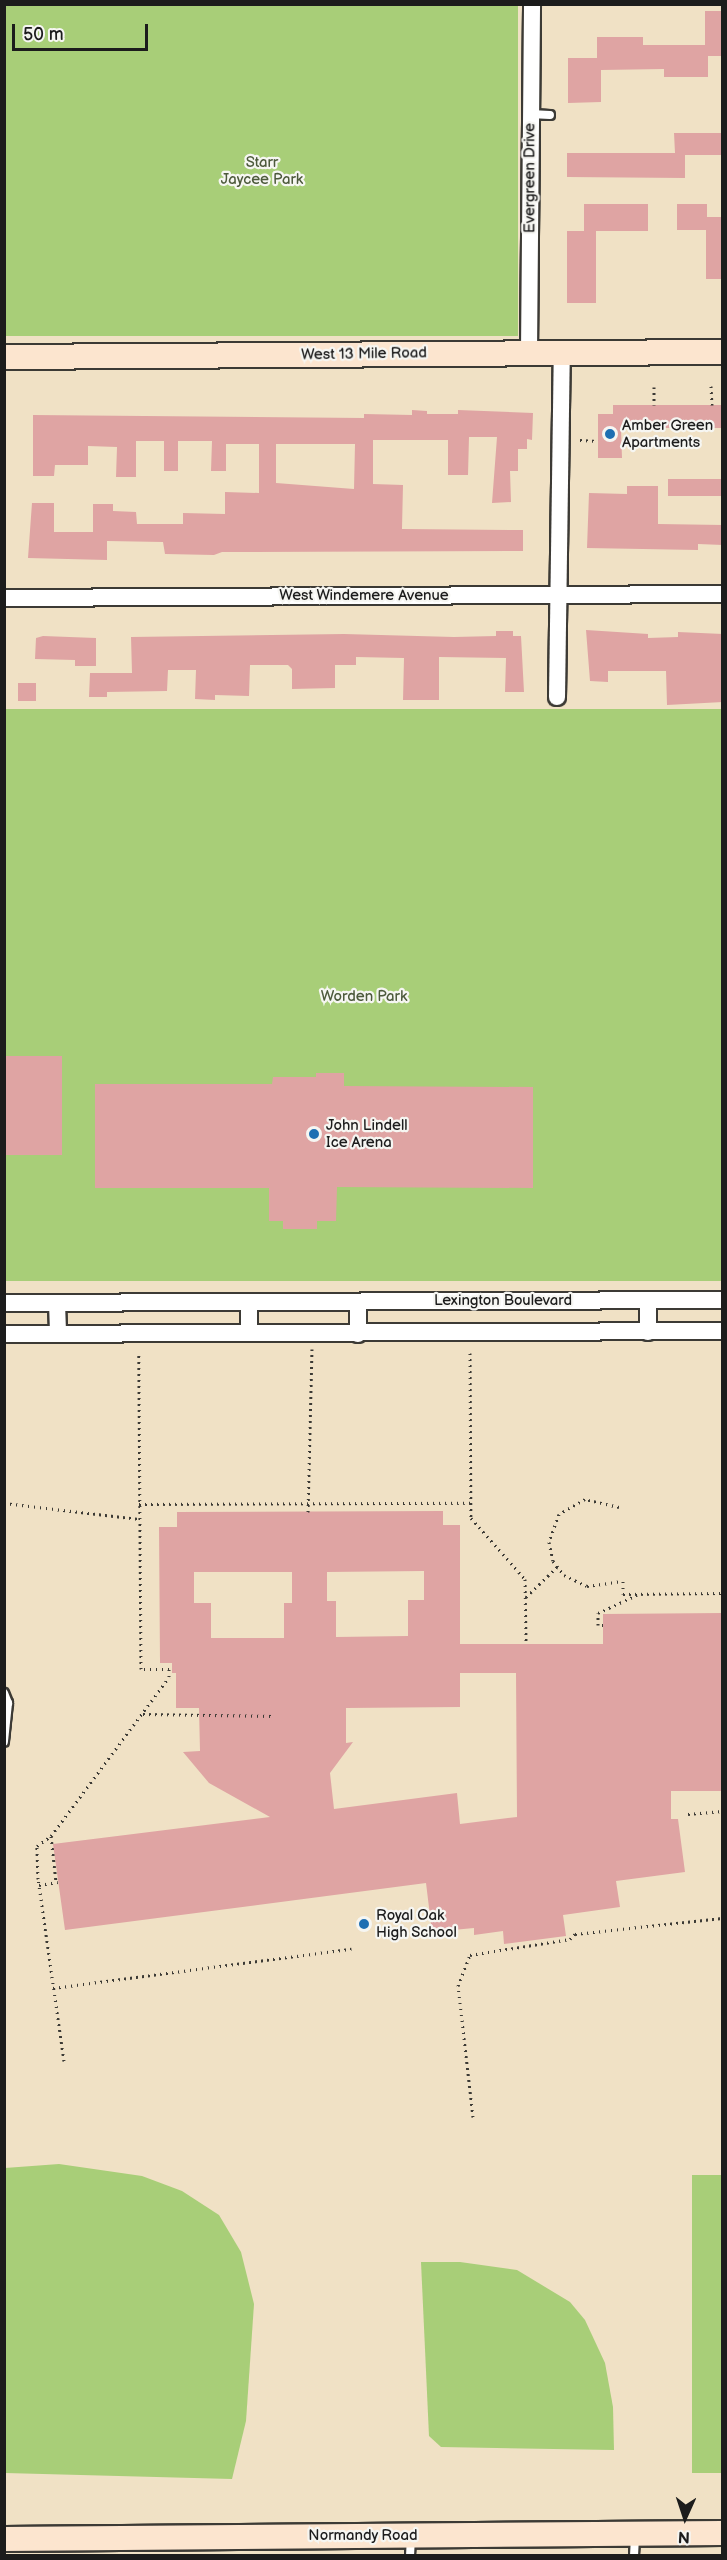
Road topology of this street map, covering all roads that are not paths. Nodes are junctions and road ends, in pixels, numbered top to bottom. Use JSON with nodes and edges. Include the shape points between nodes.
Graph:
{"nodes":[{"id":1,"x":532,"y":4,"type":"edge"},
{"id":2,"x":530,"y":114,"type":"junction"},
{"id":3,"x":550,"y":115,"type":"dead end"},
{"id":4,"x":530,"y":352,"type":"junction"},
{"id":5,"x":723,"y":352,"type":"edge"},
{"id":6,"x":562,"y":354,"type":"junction"},
{"id":7,"x":4,"y":357,"type":"edge"},
{"id":8,"x":723,"y":594,"type":"edge"},
{"id":9,"x":558,"y":595,"type":"junction"},
{"id":10,"x":4,"y":598,"type":"edge"},
{"id":11,"x":557,"y":697,"type":"dead end"},
{"id":12,"x":723,"y":1300,"type":"edge"},
{"id":13,"x":648,"y":1301,"type":"junction"},
{"id":14,"x":358,"y":1302,"type":"junction"},
{"id":15,"x":4,"y":1303,"type":"edge"},
{"id":16,"x":57,"y":1303,"type":"junction"},
{"id":17,"x":249,"y":1303,"type":"junction"},
{"id":18,"x":723,"y":1331,"type":"edge"},
{"id":19,"x":648,"y":1332,"type":"junction"},
{"id":20,"x":249,"y":1333,"type":"junction"},
{"id":21,"x":4,"y":1334,"type":"edge"},
{"id":22,"x":58,"y":1334,"type":"junction"},
{"id":23,"x":358,"y":1334,"type":"junction"},
{"id":24,"x":4,"y":1693,"type":"edge"},
{"id":25,"x":4,"y":1742,"type":"edge"},
{"id":26,"x":723,"y":2534,"type":"edge"},
{"id":27,"x":4,"y":2540,"type":"edge"},
{"id":28,"x":411,"y":2545,"type":"edge"},
{"id":29,"x":635,"y":2545,"type":"edge"}],
"edges":[{"from":1,"to":2,"type":"street","name":"Evergreen Drive"},
{"from":2,"to":3,"type":"lane"},
{"from":2,"to":4,"type":"street","name":"Evergreen Drive"},
{"from":4,"to":6,"type":"street","name":"West 13 Mile Road"},
{"from":4,"to":7,"type":"street","name":"West 13 Mile Road"},
{"from":5,"to":6,"type":"street","name":"West 13 Mile Road"},
{"from":6,"to":9,"type":"street"},
{"from":8,"to":9,"type":"street","name":"West Windemere Avenue"},
{"from":9,"to":10,"type":"street","name":"West Windemere Avenue"},
{"from":9,"to":11,"type":"street"},
{"from":12,"to":13,"type":"street","name":"Lexington Boulevard"},
{"from":13,"to":14,"type":"street","name":"Lexington Boulevard"},
{"from":13,"to":19,"type":"street"},
{"from":14,"to":17,"type":"street","name":"Lexington Boulevard"},
{"from":14,"to":23,"type":"street"},
{"from":15,"to":16,"type":"street","name":"Lexington Boulevard"},
{"from":16,"to":17,"type":"street","name":"Lexington Boulevard"},
{"from":16,"to":22,"type":"street"},
{"from":17,"to":20,"type":"street"},
{"from":18,"to":19,"type":"street","name":"Lexington Boulevard"},
{"from":19,"to":23,"type":"street","name":"Lexington Boulevard"},
{"from":20,"to":22,"type":"street","name":"Lexington Boulevard"},
{"from":20,"to":23,"type":"street","name":"Lexington Boulevard"},
{"from":21,"to":22,"type":"street","name":"Lexington Boulevard"},
{"from":24,"to":25,"type":"lane","via":[[8,1703]]},
{"from":26,"to":29,"type":"street","name":"Normandy Road"},
{"from":27,"to":28,"type":"street","name":"Normandy Road"},
{"from":28,"to":29,"type":"street","name":"Normandy Road"}]}
